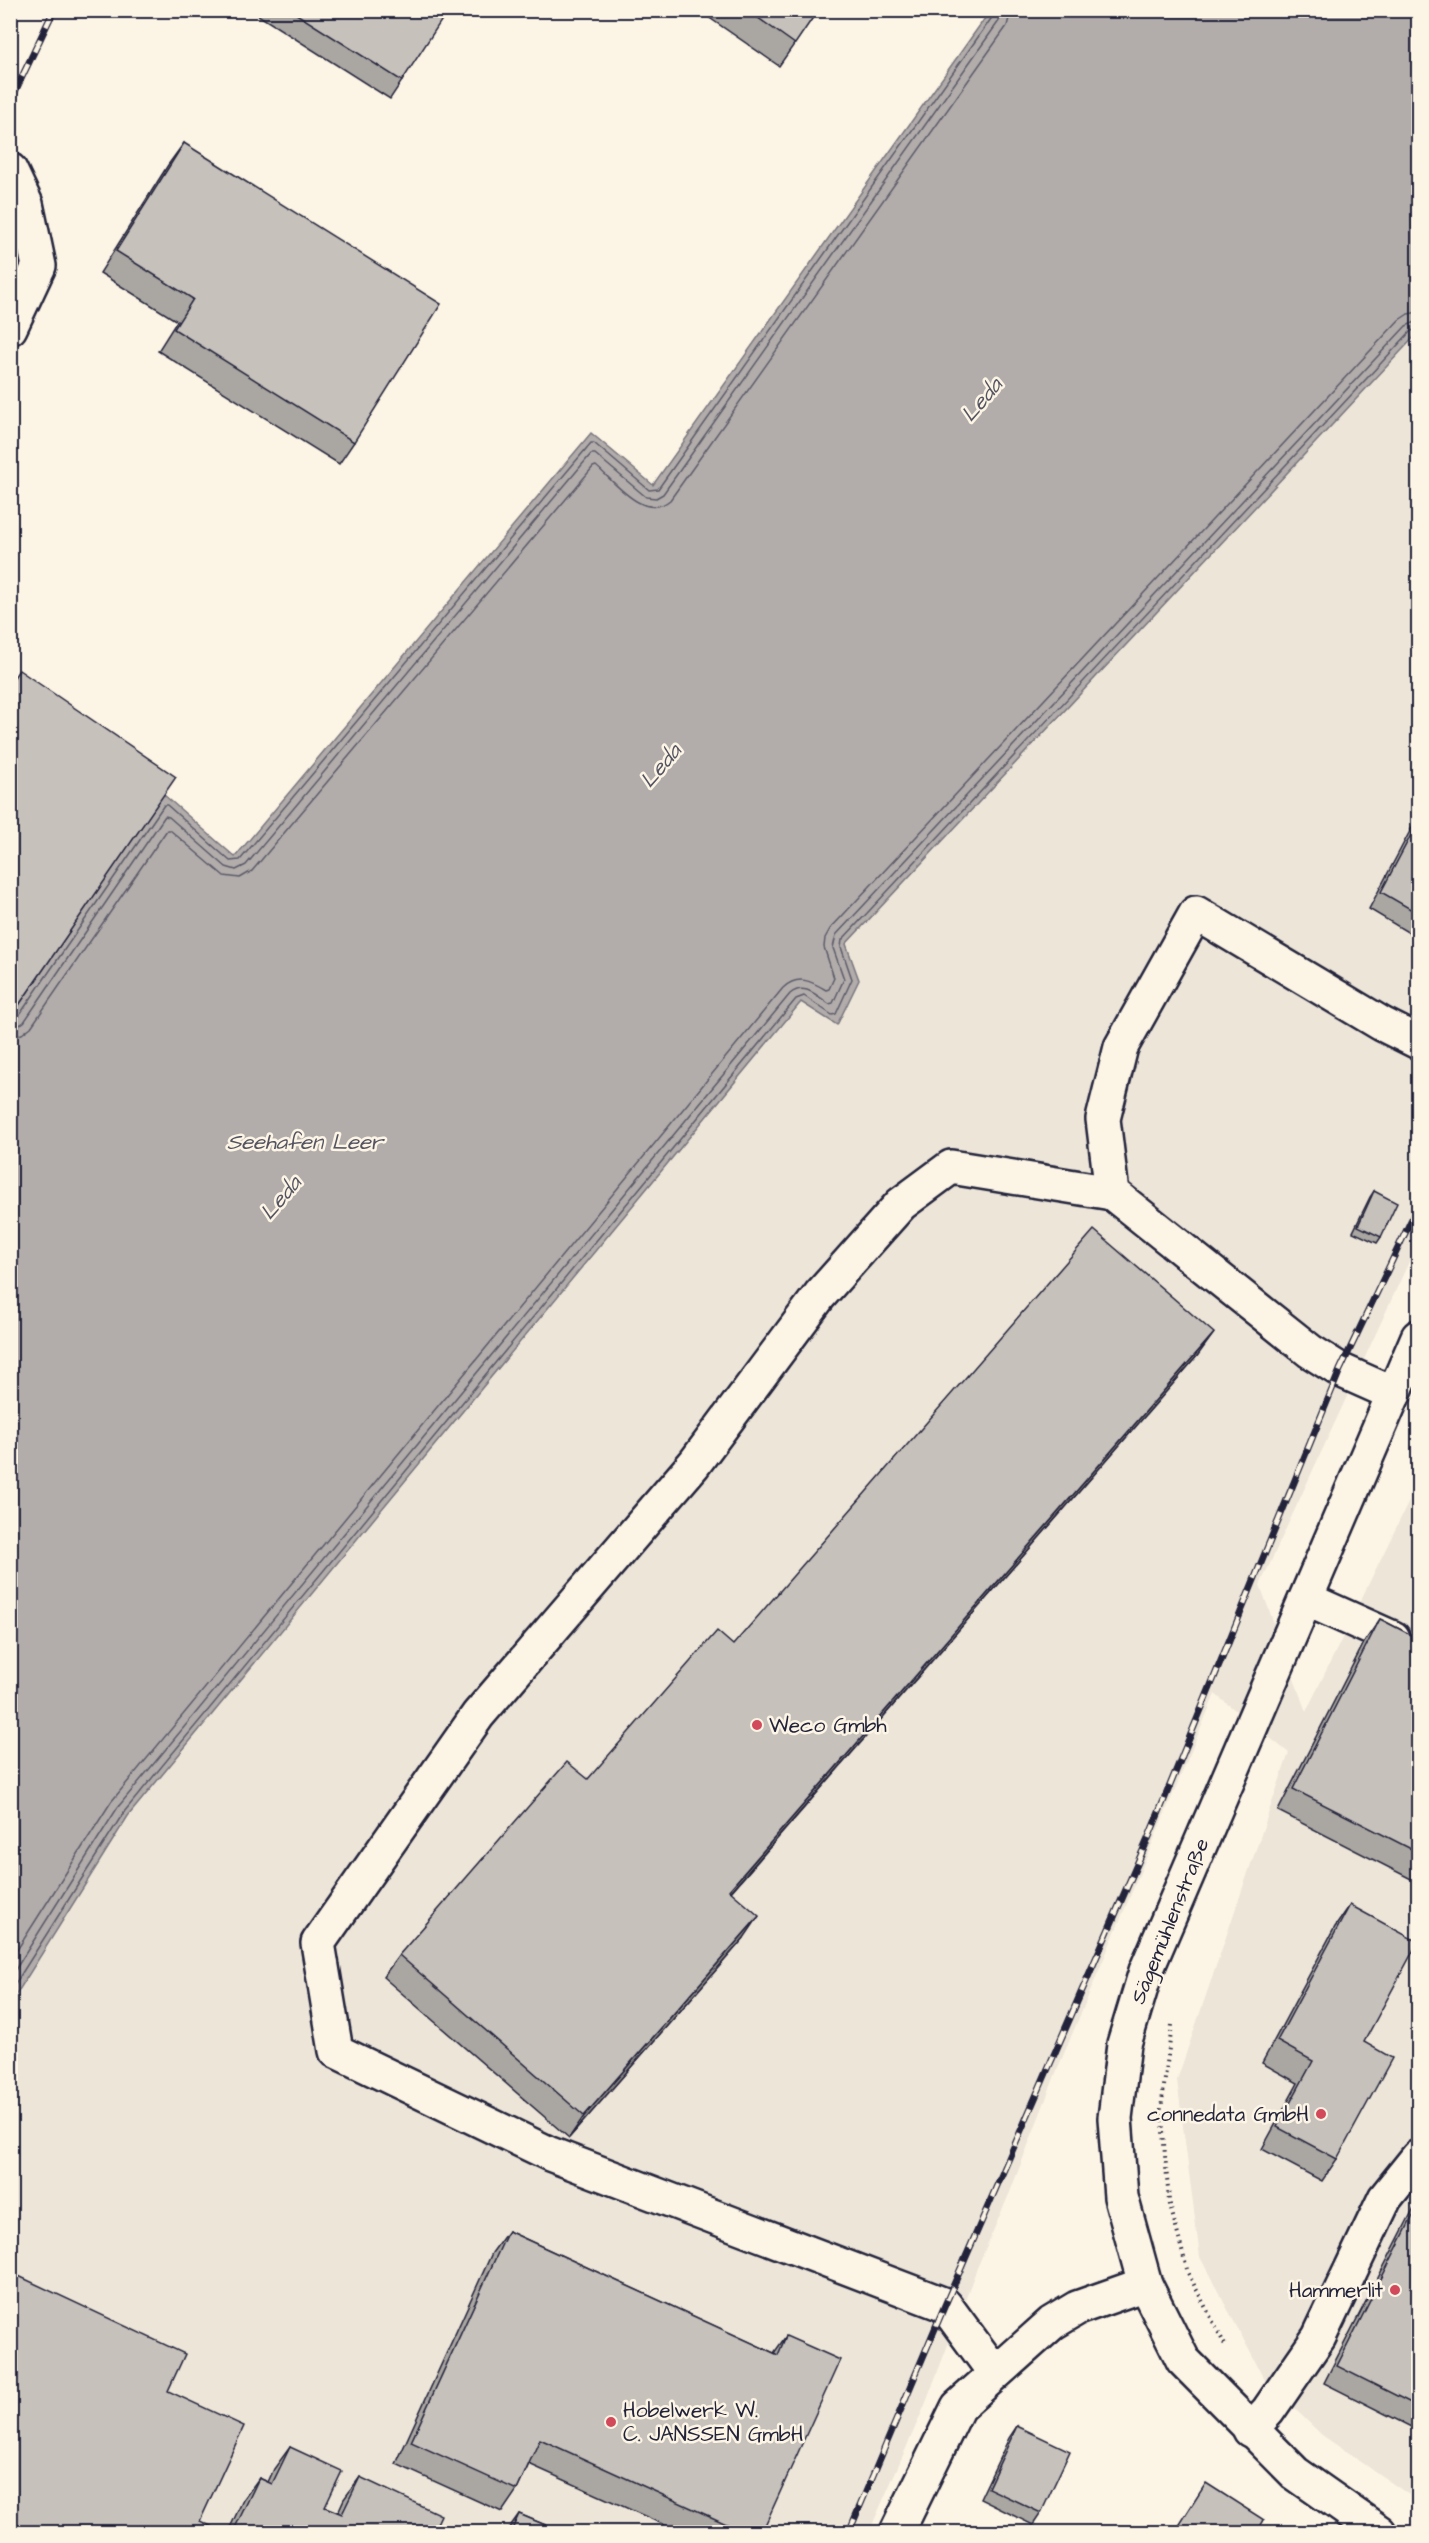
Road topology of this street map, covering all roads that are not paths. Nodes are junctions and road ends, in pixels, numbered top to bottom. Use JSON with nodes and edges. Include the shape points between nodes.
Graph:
{"nodes":[{"id":1,"x":10,"y":170,"type":"edge"},
{"id":2,"x":10,"y":328,"type":"edge"},
{"id":3,"x":1419,"y":1042,"type":"edge"},
{"id":4,"x":1112,"y":1192,"type":"junction"},
{"id":5,"x":1419,"y":1336,"type":"edge"},
{"id":6,"x":1394,"y":1394,"type":"junction"},
{"id":7,"x":1306,"y":1599,"type":"junction"},
{"id":8,"x":1393,"y":1638,"type":"edge"},
{"id":9,"x":1419,"y":2157,"type":"edge"},
{"id":10,"x":1145,"y":2284,"type":"junction"},
{"id":11,"x":995,"y":2373,"type":"junction"},
{"id":12,"x":1250,"y":2430,"type":"junction"},
{"id":13,"x":897,"y":2532,"type":"edge"},
{"id":14,"x":1379,"y":2532,"type":"edge"}],
"edges":[{"from":1,"to":2,"type":"street","via":[[26,204],[39,266]]},
{"from":3,"to":4,"type":"street","via":[[1196,913],[1121,1047],[1103,1119]]},
{"from":4,"to":6,"type":"street","via":[[1310,1350],[1340,1370]]},
{"from":4,"to":11,"type":"street","via":[[951,1167],[901,1204],[820,1295],[694,1464],[478,1715],[318,1943],[336,2051],[550,2154],[945,2305]]},
{"from":5,"to":6,"type":"street","name":"Sägemühlenstraße"},
{"from":6,"to":7,"type":"street","name":"Sägemühlenstraße"},
{"from":7,"to":8,"type":"street"},
{"from":7,"to":10,"type":"street","name":"Sägemühlenstraße","via":[[1146,1971],[1124,2044],[1115,2118],[1121,2197]]},
{"from":9,"to":12,"type":"street","via":[[1385,2198],[1319,2337],[1268,2411]]},
{"from":10,"to":11,"type":"street","via":[[1077,2308],[1052,2322]]},
{"from":10,"to":12,"type":"street","name":"Sägemühlenstraße","via":[[1182,2360]]},
{"from":11,"to":13,"type":"street","via":[[958,2407]]},
{"from":12,"to":14,"type":"street","name":"Sägemühlenstraße","via":[[1295,2473]]}]}
